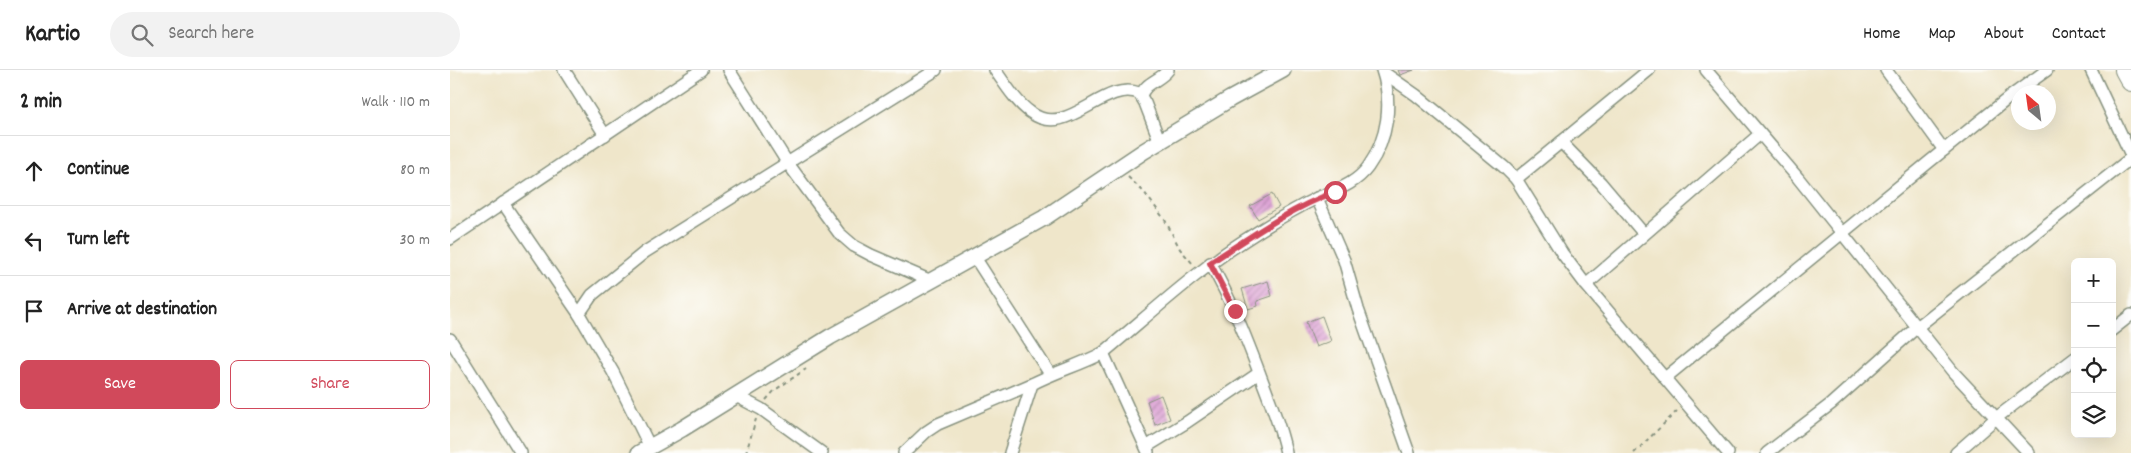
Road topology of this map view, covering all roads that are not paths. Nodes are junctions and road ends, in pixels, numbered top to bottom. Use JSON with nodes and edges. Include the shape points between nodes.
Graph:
{"nodes":[{"id":1,"x":564,"y":70,"type":"edge"},
{"id":2,"x":702,"y":70,"type":"edge"},
{"id":3,"x":730,"y":70,"type":"edge"},
{"id":4,"x":936,"y":70,"type":"edge"},
{"id":5,"x":995,"y":70,"type":"edge"},
{"id":6,"x":1168,"y":70,"type":"edge"},
{"id":7,"x":1283,"y":70,"type":"edge"},
{"id":8,"x":1649,"y":70,"type":"edge"},
{"id":9,"x":1706,"y":70,"type":"edge"},
{"id":10,"x":1886,"y":70,"type":"edge"},
{"id":11,"x":2047,"y":70,"type":"edge"},
{"id":12,"x":2091,"y":70,"type":"edge"},
{"id":13,"x":2125,"y":70,"type":"edge"},
{"id":14,"x":1383,"y":71,"type":"edge"},
{"id":15,"x":2131,"y":81,"type":"edge"},
{"id":16,"x":1141,"y":96,"type":"junction"},
{"id":17,"x":1760,"y":134,"type":"junction"},
{"id":18,"x":605,"y":135,"type":"junction"},
{"id":19,"x":1160,"y":142,"type":"junction"},
{"id":20,"x":1562,"y":142,"type":"junction"},
{"id":21,"x":1944,"y":150,"type":"junction"},
{"id":22,"x":2131,"y":157,"type":"edge"},
{"id":23,"x":787,"y":162,"type":"junction"},
{"id":24,"x":1516,"y":179,"type":"junction"},
{"id":25,"x":1317,"y":198,"type":"junction"},
{"id":26,"x":503,"y":203,"type":"junction"},
{"id":27,"x":1842,"y":233,"type":"junction"},
{"id":28,"x":1644,"y":234,"type":"junction"},
{"id":29,"x":450,"y":239,"type":"edge"},
{"id":30,"x":974,"y":256,"type":"junction"},
{"id":31,"x":1210,"y":263,"type":"junction"},
{"id":32,"x":929,"y":280,"type":"junction"},
{"id":33,"x":1586,"y":284,"type":"junction"},
{"id":34,"x":578,"y":314,"type":"junction"},
{"id":35,"x":2131,"y":315,"type":"edge"},
{"id":36,"x":2116,"y":327,"type":"edge"},
{"id":37,"x":1916,"y":328,"type":"junction"},
{"id":38,"x":450,"y":338,"type":"edge"},
{"id":39,"x":1103,"y":353,"type":"junction"},
{"id":40,"x":2071,"y":361,"type":"edge"},
{"id":41,"x":1260,"y":373,"type":"junction"},
{"id":42,"x":1050,"y":374,"type":"junction"},
{"id":43,"x":1665,"y":378,"type":"junction"},
{"id":44,"x":1032,"y":384,"type":"junction"},
{"id":45,"x":736,"y":396,"type":"junction"},
{"id":46,"x":1996,"y":418,"type":"junction"},
{"id":47,"x":644,"y":450,"type":"edge"},
{"id":48,"x":1147,"y":450,"type":"edge"},
{"id":49,"x":521,"y":453,"type":"edge"},
{"id":50,"x":822,"y":453,"type":"edge"},
{"id":51,"x":904,"y":453,"type":"edge"},
{"id":52,"x":1010,"y":453,"type":"edge"},
{"id":53,"x":1286,"y":453,"type":"edge"},
{"id":54,"x":1409,"y":453,"type":"edge"},
{"id":55,"x":1728,"y":453,"type":"edge"},
{"id":56,"x":1767,"y":453,"type":"edge"},
{"id":57,"x":1956,"y":453,"type":"edge"},
{"id":58,"x":2028,"y":453,"type":"edge"}],
"edges":[{"from":1,"to":18,"type":"street"},
{"from":2,"to":18,"type":"street"},
{"from":3,"to":23,"type":"street"},
{"from":4,"to":23,"type":"street"},
{"from":5,"to":16,"type":"street","via":[[1030,113],[1045,120],[1078,113],[1117,92],[1134,91]]},
{"from":6,"to":16,"type":"street","via":[[1145,88]]},
{"from":7,"to":19,"type":"street"},
{"from":8,"to":20,"type":"street"},
{"from":9,"to":17,"type":"street"},
{"from":10,"to":21,"type":"street"},
{"from":11,"to":21,"type":"street"},
{"from":12,"to":22,"type":"street"},
{"from":13,"to":15,"type":"highway"},
{"from":14,"to":24,"type":"street"},
{"from":14,"to":25,"type":"street","via":[[1388,107],[1386,128],[1368,168],[1353,182]]},
{"from":16,"to":19,"type":"street"},
{"from":17,"to":27,"type":"street"},
{"from":17,"to":28,"type":"street"},
{"from":18,"to":26,"type":"street"},
{"from":19,"to":30,"type":"street","via":[[1044,218]]},
{"from":20,"to":24,"type":"street"},
{"from":20,"to":28,"type":"street"},
{"from":21,"to":27,"type":"street"},
{"from":22,"to":37,"type":"street"},
{"from":23,"to":32,"type":"street","via":[[838,233],[871,256]]},
{"from":23,"to":34,"type":"street","via":[[645,252],[592,295]]},
{"from":24,"to":33,"type":"street","via":[[1562,253]]},
{"from":25,"to":31,"type":"street"},
{"from":25,"to":54,"type":"street","via":[[1344,260]]},
{"from":26,"to":29,"type":"street"},
{"from":26,"to":34,"type":"street"},
{"from":27,"to":37,"type":"street"},
{"from":27,"to":43,"type":"street"},
{"from":28,"to":33,"type":"street"},
{"from":30,"to":32,"type":"street"},
{"from":30,"to":42,"type":"street"},
{"from":31,"to":39,"type":"street"},
{"from":31,"to":41,"type":"street","via":[[1235,311]]},
{"from":32,"to":45,"type":"street"},
{"from":33,"to":43,"type":"street"},
{"from":34,"to":47,"type":"street","via":[[613,372]]},
{"from":35,"to":36,"type":"street"},
{"from":37,"to":46,"type":"street"},
{"from":37,"to":56,"type":"street","via":[[1831,404]]},
{"from":38,"to":49,"type":"street"},
{"from":39,"to":42,"type":"street"},
{"from":39,"to":48,"type":"street"},
{"from":40,"to":46,"type":"street"},
{"from":41,"to":48,"type":"street"},
{"from":41,"to":53,"type":"street","via":[[1282,432]]},
{"from":42,"to":44,"type":"street"},
{"from":43,"to":55,"type":"street"},
{"from":44,"to":51,"type":"street","via":[[938,424]]},
{"from":44,"to":52,"type":"street"},
{"from":45,"to":47,"type":"street"},
{"from":45,"to":50,"type":"street","via":[[761,409]]},
{"from":46,"to":57,"type":"street"},
{"from":46,"to":58,"type":"street"}]}
